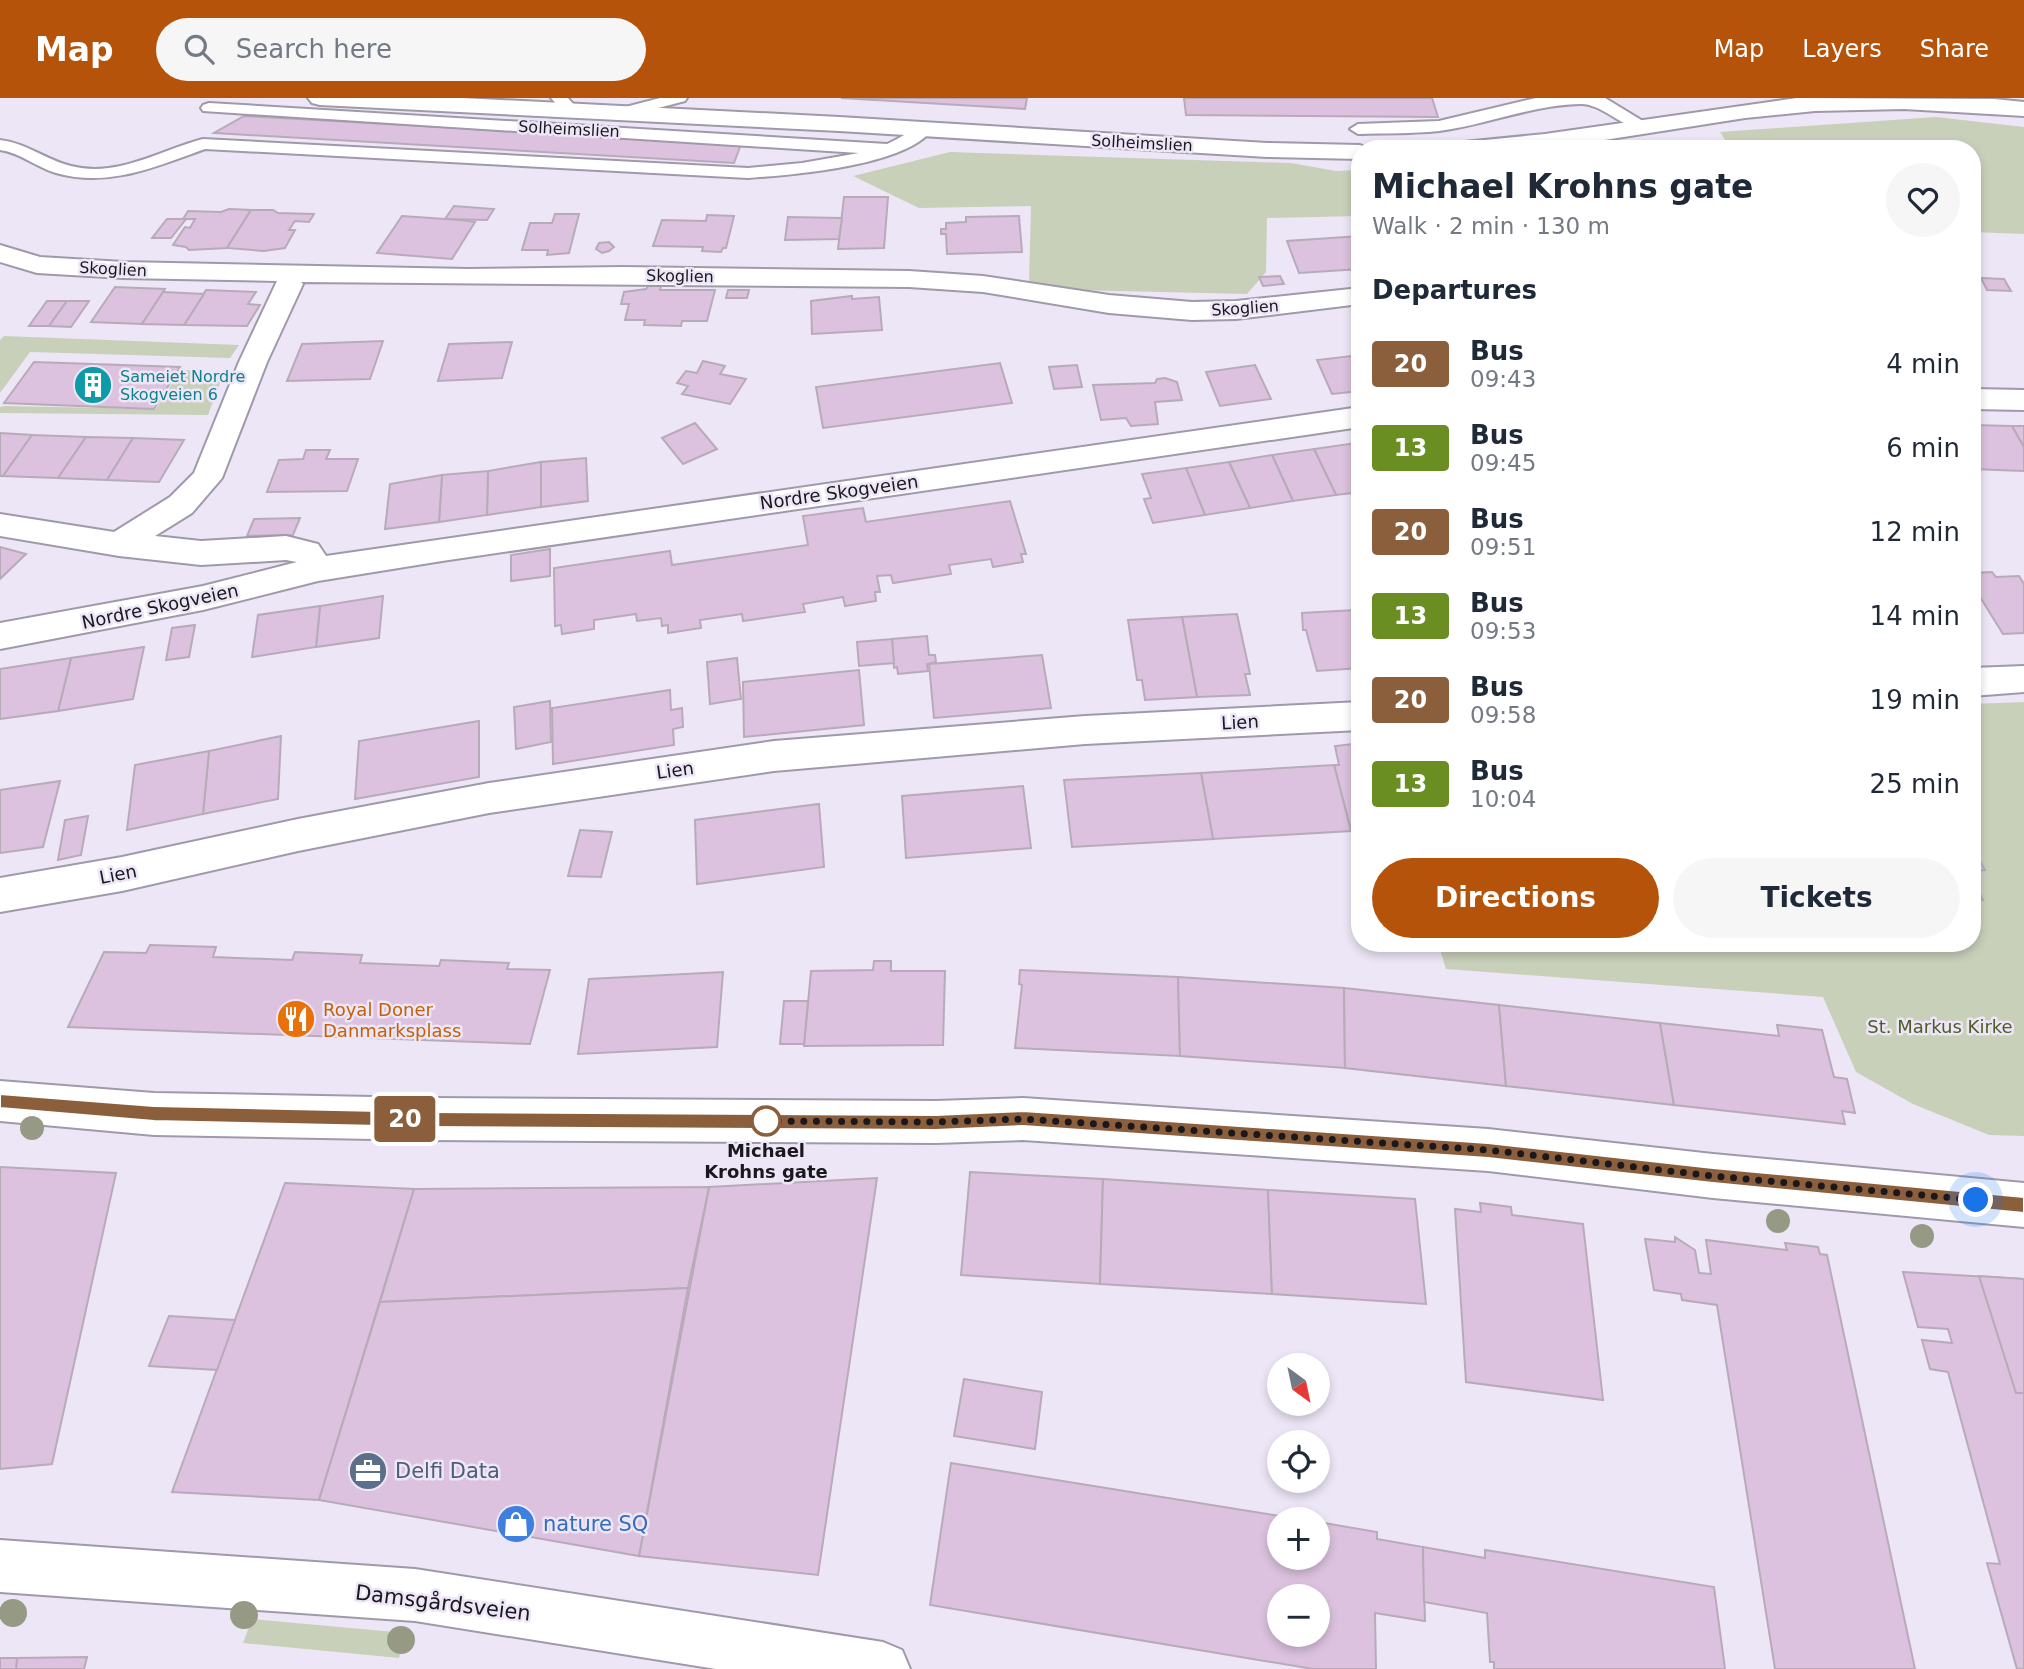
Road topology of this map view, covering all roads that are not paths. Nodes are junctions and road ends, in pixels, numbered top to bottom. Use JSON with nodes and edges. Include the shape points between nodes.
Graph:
{"nodes":[{"id":1,"x":320,"y":98,"type":"edge"},
{"id":2,"x":679,"y":98,"type":"edge"},
{"id":3,"x":565,"y":105,"type":"edge"},
{"id":4,"x":209,"y":108,"type":"dead end"},
{"id":5,"x":2024,"y":109,"type":"edge"},
{"id":6,"x":616,"y":114,"type":"junction"},
{"id":7,"x":1643,"y":125,"type":"junction"},
{"id":8,"x":924,"y":130,"type":"junction"},
{"id":9,"x":1364,"y":140,"type":"edge"},
{"id":10,"x":1557,"y":140,"type":"edge"},
{"id":11,"x":1351,"y":142,"type":"edge"},
{"id":12,"x":0,"y":145,"type":"edge"},
{"id":13,"x":889,"y":149,"type":"junction"},
{"id":14,"x":0,"y":253,"type":"edge"},
{"id":15,"x":289,"y":284,"type":"dead end"},
{"id":16,"x":1351,"y":297,"type":"edge"},
{"id":17,"x":1981,"y":399,"type":"edge"},
{"id":18,"x":2024,"y":400,"type":"edge"},
{"id":19,"x":1351,"y":418,"type":"edge"},
{"id":20,"x":0,"y":525,"type":"edge"},
{"id":21,"x":119,"y":544,"type":"junction"},
{"id":22,"x":318,"y":569,"type":"junction"},
{"id":23,"x":0,"y":636,"type":"edge"},
{"id":24,"x":2024,"y":679,"type":"edge"},
{"id":25,"x":1981,"y":681,"type":"edge"},
{"id":26,"x":1351,"y":716,"type":"edge"},
{"id":27,"x":0,"y":895,"type":"edge"},
{"id":28,"x":0,"y":1101,"type":"edge"},
{"id":29,"x":2024,"y":1205,"type":"edge"},
{"id":30,"x":0,"y":1566,"type":"edge"},
{"id":31,"x":883,"y":1669,"type":"edge"}],
"edges":[{"from":1,"to":3,"type":"street","name":"Solheimslien"},
{"from":2,"to":6,"type":"lane"},
{"from":3,"to":6,"type":"street","name":"Solheimslien"},
{"from":4,"to":13,"type":"lane","name":"Solheimslien"},
{"from":5,"to":7,"type":"street","via":[[1835,103]]},
{"from":6,"to":8,"type":"street","name":"Solheimslien"},
{"from":7,"to":9,"type":"lane","name":"Solheimslien","via":[[1602,102],[1544,101]]},
{"from":7,"to":10,"type":"street"},
{"from":8,"to":11,"type":"street","name":"Solheimslien","via":[[1267,150]]},
{"from":8,"to":13,"type":"lane"},
{"from":12,"to":13,"type":"lane","via":[[22,148],[54,167],[93,175],[125,171],[203,144],[748,173],[807,170]]},
{"from":14,"to":16,"type":"street","name":"Skoglien","via":[[37,265],[123,270],[909,279],[1192,311]]},
{"from":15,"to":21,"type":"street","via":[[207,478],[181,505]]},
{"from":17,"to":18,"type":"street"},
{"from":19,"to":22,"type":"street","name":"Nordre Skogveien"},
{"from":20,"to":21,"type":"street"},
{"from":21,"to":22,"type":"street","via":[[201,552],[285,548],[307,552]]},
{"from":22,"to":23,"type":"street","name":"Nordre Skogveien","via":[[190,600]]},
{"from":24,"to":25,"type":"street"},
{"from":26,"to":27,"type":"street","name":"Lien","via":[[1085,730],[774,756],[489,798]]},
{"from":28,"to":29,"type":"street","via":[[154,1114],[427,1119],[1023,1119],[1488,1150]]},
{"from":30,"to":31,"type":"street","name":"Damsgårdsveien","via":[[415,1595]]}]}
